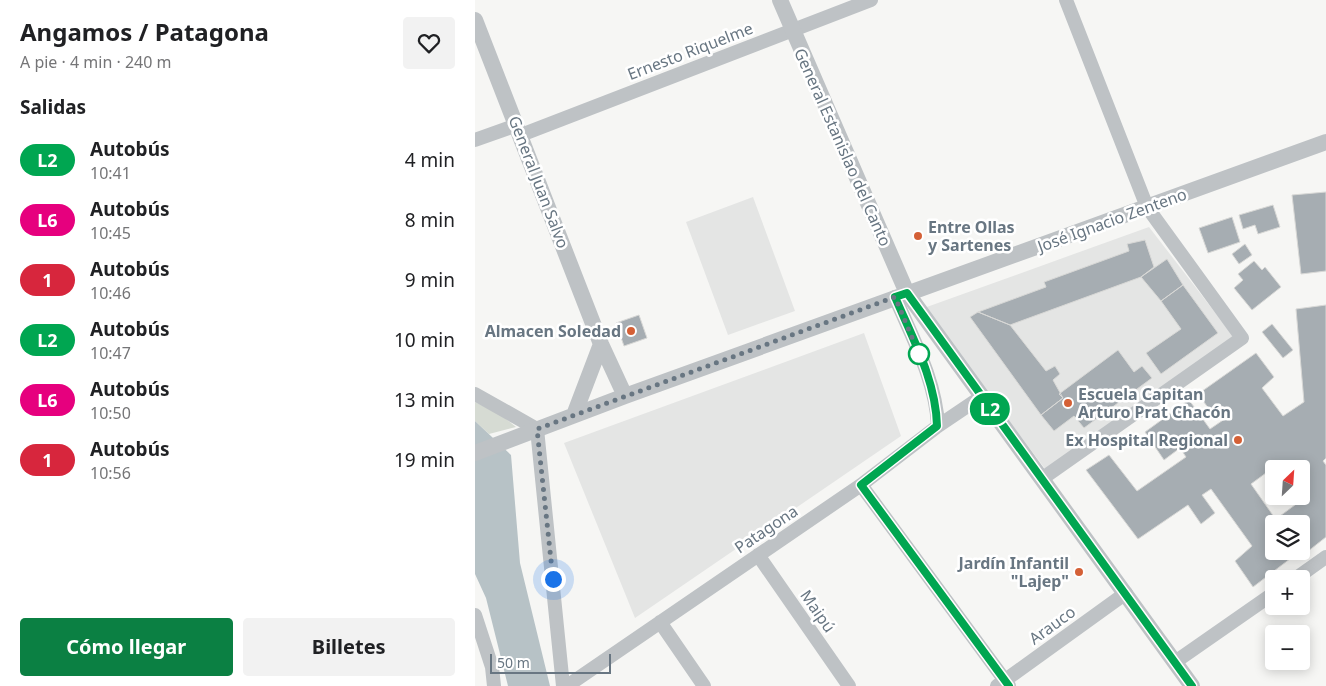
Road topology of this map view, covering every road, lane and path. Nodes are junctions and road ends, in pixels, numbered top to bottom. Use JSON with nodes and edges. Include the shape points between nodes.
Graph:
{"nodes":[{"id":1,"x":780,"y":0,"type":"edge"},
{"id":2,"x":871,"y":0,"type":"edge"},
{"id":3,"x":1066,"y":0,"type":"edge"},
{"id":4,"x":475,"y":20,"type":"edge"},
{"id":5,"x":792,"y":30,"type":"junction"},
{"id":6,"x":519,"y":130,"type":"junction"},
{"id":7,"x":475,"y":140,"type":"edge"},
{"id":8,"x":1326,"y":142,"type":"edge"},
{"id":9,"x":1147,"y":207,"type":"junction"},
{"id":10,"x":901,"y":295,"type":"junction"},
{"id":11,"x":601,"y":344,"type":"junction"},
{"id":12,"x":475,"y":394,"type":"edge"},
{"id":13,"x":625,"y":396,"type":"junction"},
{"id":14,"x":981,"y":397,"type":"junction"},
{"id":15,"x":574,"y":415,"type":"junction"},
{"id":16,"x":937,"y":426,"type":"junction"},
{"id":17,"x":537,"y":429,"type":"junction"},
{"id":18,"x":475,"y":452,"type":"edge"},
{"id":19,"x":1043,"y":478,"type":"junction"},
{"id":20,"x":861,"y":485,"type":"junction"},
{"id":21,"x":758,"y":556,"type":"junction"},
{"id":22,"x":1326,"y":557,"type":"edge"},
{"id":23,"x":1308,"y":570,"type":"edge"},
{"id":24,"x":1127,"y":593,"type":"junction"},
{"id":25,"x":1265,"y":599,"type":"edge"},
{"id":26,"x":475,"y":615,"type":"edge"},
{"id":27,"x":661,"y":622,"type":"junction"},
{"id":28,"x":1175,"y":662,"type":"junction"},
{"id":29,"x":1004,"y":684,"type":"edge"},
{"id":30,"x":494,"y":686,"type":"edge"},
{"id":31,"x":563,"y":686,"type":"edge"},
{"id":32,"x":567,"y":686,"type":"edge"},
{"id":33,"x":704,"y":686,"type":"edge"},
{"id":34,"x":849,"y":686,"type":"edge"},
{"id":35,"x":1192,"y":686,"type":"edge"}],
"edges":[{"from":1,"to":5,"type":"street","name":"General Estanislao del Canto"},
{"from":2,"to":5,"type":"street","name":"Ernesto Riquelme"},
{"from":3,"to":9,"type":"street"},
{"from":4,"to":6,"type":"street","name":"General Juan Salvo"},
{"from":5,"to":6,"type":"street","name":"Ernesto Riquelme"},
{"from":5,"to":10,"type":"street","name":"General Estanislao del Canto"},
{"from":6,"to":7,"type":"street","name":"Ernesto Riquelme"},
{"from":6,"to":11,"type":"street","name":"General Juan Salvo"},
{"from":8,"to":9,"type":"street","name":"José Ignacio Zenteno"},
{"from":9,"to":10,"type":"street","name":"José Ignacio Zenteno"},
{"from":9,"to":19,"type":"street","via":[[1242,338]]},
{"from":10,"to":13,"type":"street","name":"José Ignacio Zenteno"},
{"from":10,"to":14,"type":"street","name":"General Estanislao del Canto"},
{"from":10,"to":16,"type":"street","via":[[936,401]]},
{"from":11,"to":13,"type":"street","name":"General Juan Salvo"},
{"from":11,"to":15,"type":"street"},
{"from":12,"to":17,"type":"street"},
{"from":13,"to":15,"type":"street","name":"José Ignacio Zenteno"},
{"from":14,"to":16,"type":"street","name":"Patagona"},
{"from":14,"to":19,"type":"street","name":"General Estanislao del Canto"},
{"from":15,"to":17,"type":"street","name":"José Ignacio Zenteno"},
{"from":16,"to":20,"type":"street","name":"Patagona"},
{"from":17,"to":18,"type":"street","name":"José Ignacio Zenteno"},
{"from":17,"to":31,"type":"street"},
{"from":19,"to":24,"type":"street","name":"General Estanislao del Canto"},
{"from":20,"to":21,"type":"street","name":"Patagona"},
{"from":20,"to":29,"type":"street"},
{"from":21,"to":27,"type":"street","name":"Patagona"},
{"from":21,"to":34,"type":"street","name":"Maipú"},
{"from":22,"to":23,"type":"street"},
{"from":24,"to":28,"type":"street","name":"General Estanislao del Canto"},
{"from":24,"to":29,"type":"street","name":"Arauco"},
{"from":25,"to":28,"type":"street"},
{"from":26,"to":30,"type":"street","via":[[492,667]]},
{"from":27,"to":32,"type":"street","name":"Patagona"},
{"from":27,"to":33,"type":"street"},
{"from":28,"to":35,"type":"street","name":"General Estanislao del Canto"}]}
